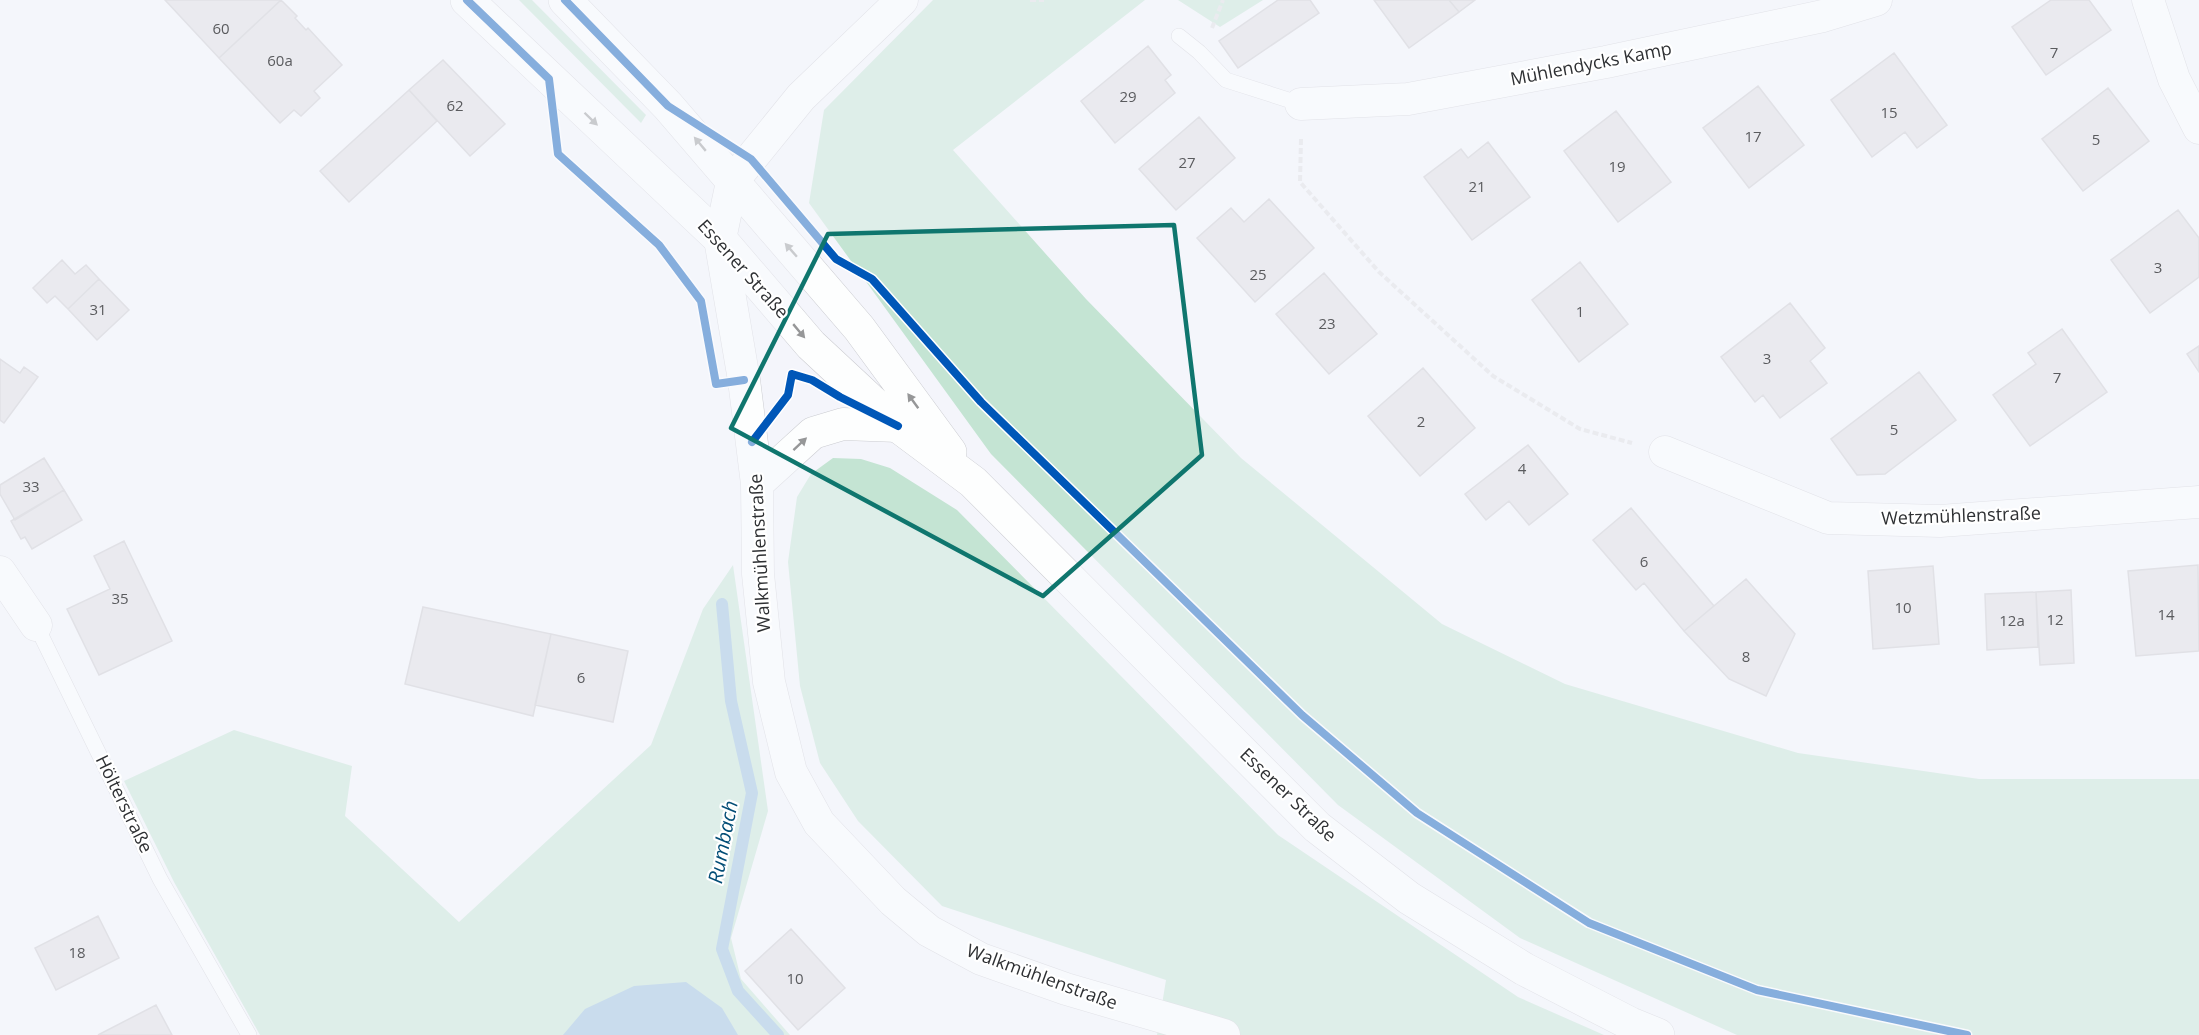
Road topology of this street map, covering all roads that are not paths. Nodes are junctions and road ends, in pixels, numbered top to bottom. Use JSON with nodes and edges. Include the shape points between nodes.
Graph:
{"nodes":[{"id":1,"x":467,"y":0,"type":"edge"},
{"id":2,"x":565,"y":0,"type":"edge"},
{"id":3,"x":902,"y":0,"type":"edge"},
{"id":4,"x":1876,"y":0,"type":"edge"},
{"id":5,"x":2148,"y":0,"type":"edge"},
{"id":6,"x":1179,"y":36,"type":"dead end"},
{"id":7,"x":1301,"y":104,"type":"joint"},
{"id":8,"x":2199,"y":128,"type":"edge"},
{"id":9,"x":732,"y":183,"type":"junction"},
{"id":10,"x":720,"y":239,"type":"junction"},
{"id":11,"x":898,"y":426,"type":"junction"},
{"id":12,"x":1665,"y":452,"type":"road end"},
{"id":13,"x":973,"y":482,"type":"junction"},
{"id":14,"x":757,"y":484,"type":"junction"},
{"id":15,"x":2199,"y":502,"type":"edge"},
{"id":16,"x":0,"y":572,"type":"edge"},
{"id":17,"x":36,"y":625,"type":"joint"},
{"id":18,"x":249,"y":1035,"type":"edge"},
{"id":19,"x":1224,"y":1035,"type":"edge"},
{"id":20,"x":1658,"y":1035,"type":"edge"}],
"edges":[{"from":1,"to":10,"type":"main road","name":"Essener Straße","one_way":true},
{"from":9,"to":2,"type":"main road","name":"Essener Straße","one_way":true,"via":[[668,106]]},
{"from":3,"to":9,"type":"street","via":[[801,97]]},
{"from":4,"to":7,"type":"street","name":"Mühlendycks Kamp","via":[[1823,16],[1419,97]]},
{"from":5,"to":8,"type":"street","via":[[2174,79]]},
{"from":6,"to":7,"type":"lane","via":[[1226,80]]},
{"from":9,"to":10,"type":"street"},
{"from":13,"to":9,"type":"main road","name":"Essener Straße","one_way":true,"via":[[859,328]]},
{"from":10,"to":11,"type":"main road","name":"Essener Straße","one_way":true,"via":[[811,345]]},
{"from":10,"to":14,"type":"street","name":"Walkmühlenstraße","via":[[747,396]]},
{"from":11,"to":13,"type":"main road","name":"Essener Straße"},
{"from":14,"to":11,"type":"street","one_way":true,"via":[[813,433],[843,424]]},
{"from":12,"to":15,"type":"street","name":"Wetzmühlenstraße","via":[[1828,518],[1940,521]]},
{"from":13,"to":20,"type":"main road","name":"Essener Straße","via":[[1317,827],[1409,898],[1524,969]]},
{"from":14,"to":19,"type":"street","name":"Walkmühlenstraße","via":[[758,574],[769,682],[790,772],[819,823],[929,931],[981,959],[1066,989]]},
{"from":16,"to":17,"type":"street","name":"Hölterstraße"},
{"from":17,"to":18,"type":"lane","name":"Hölterstraße","via":[[160,879]]}]}
